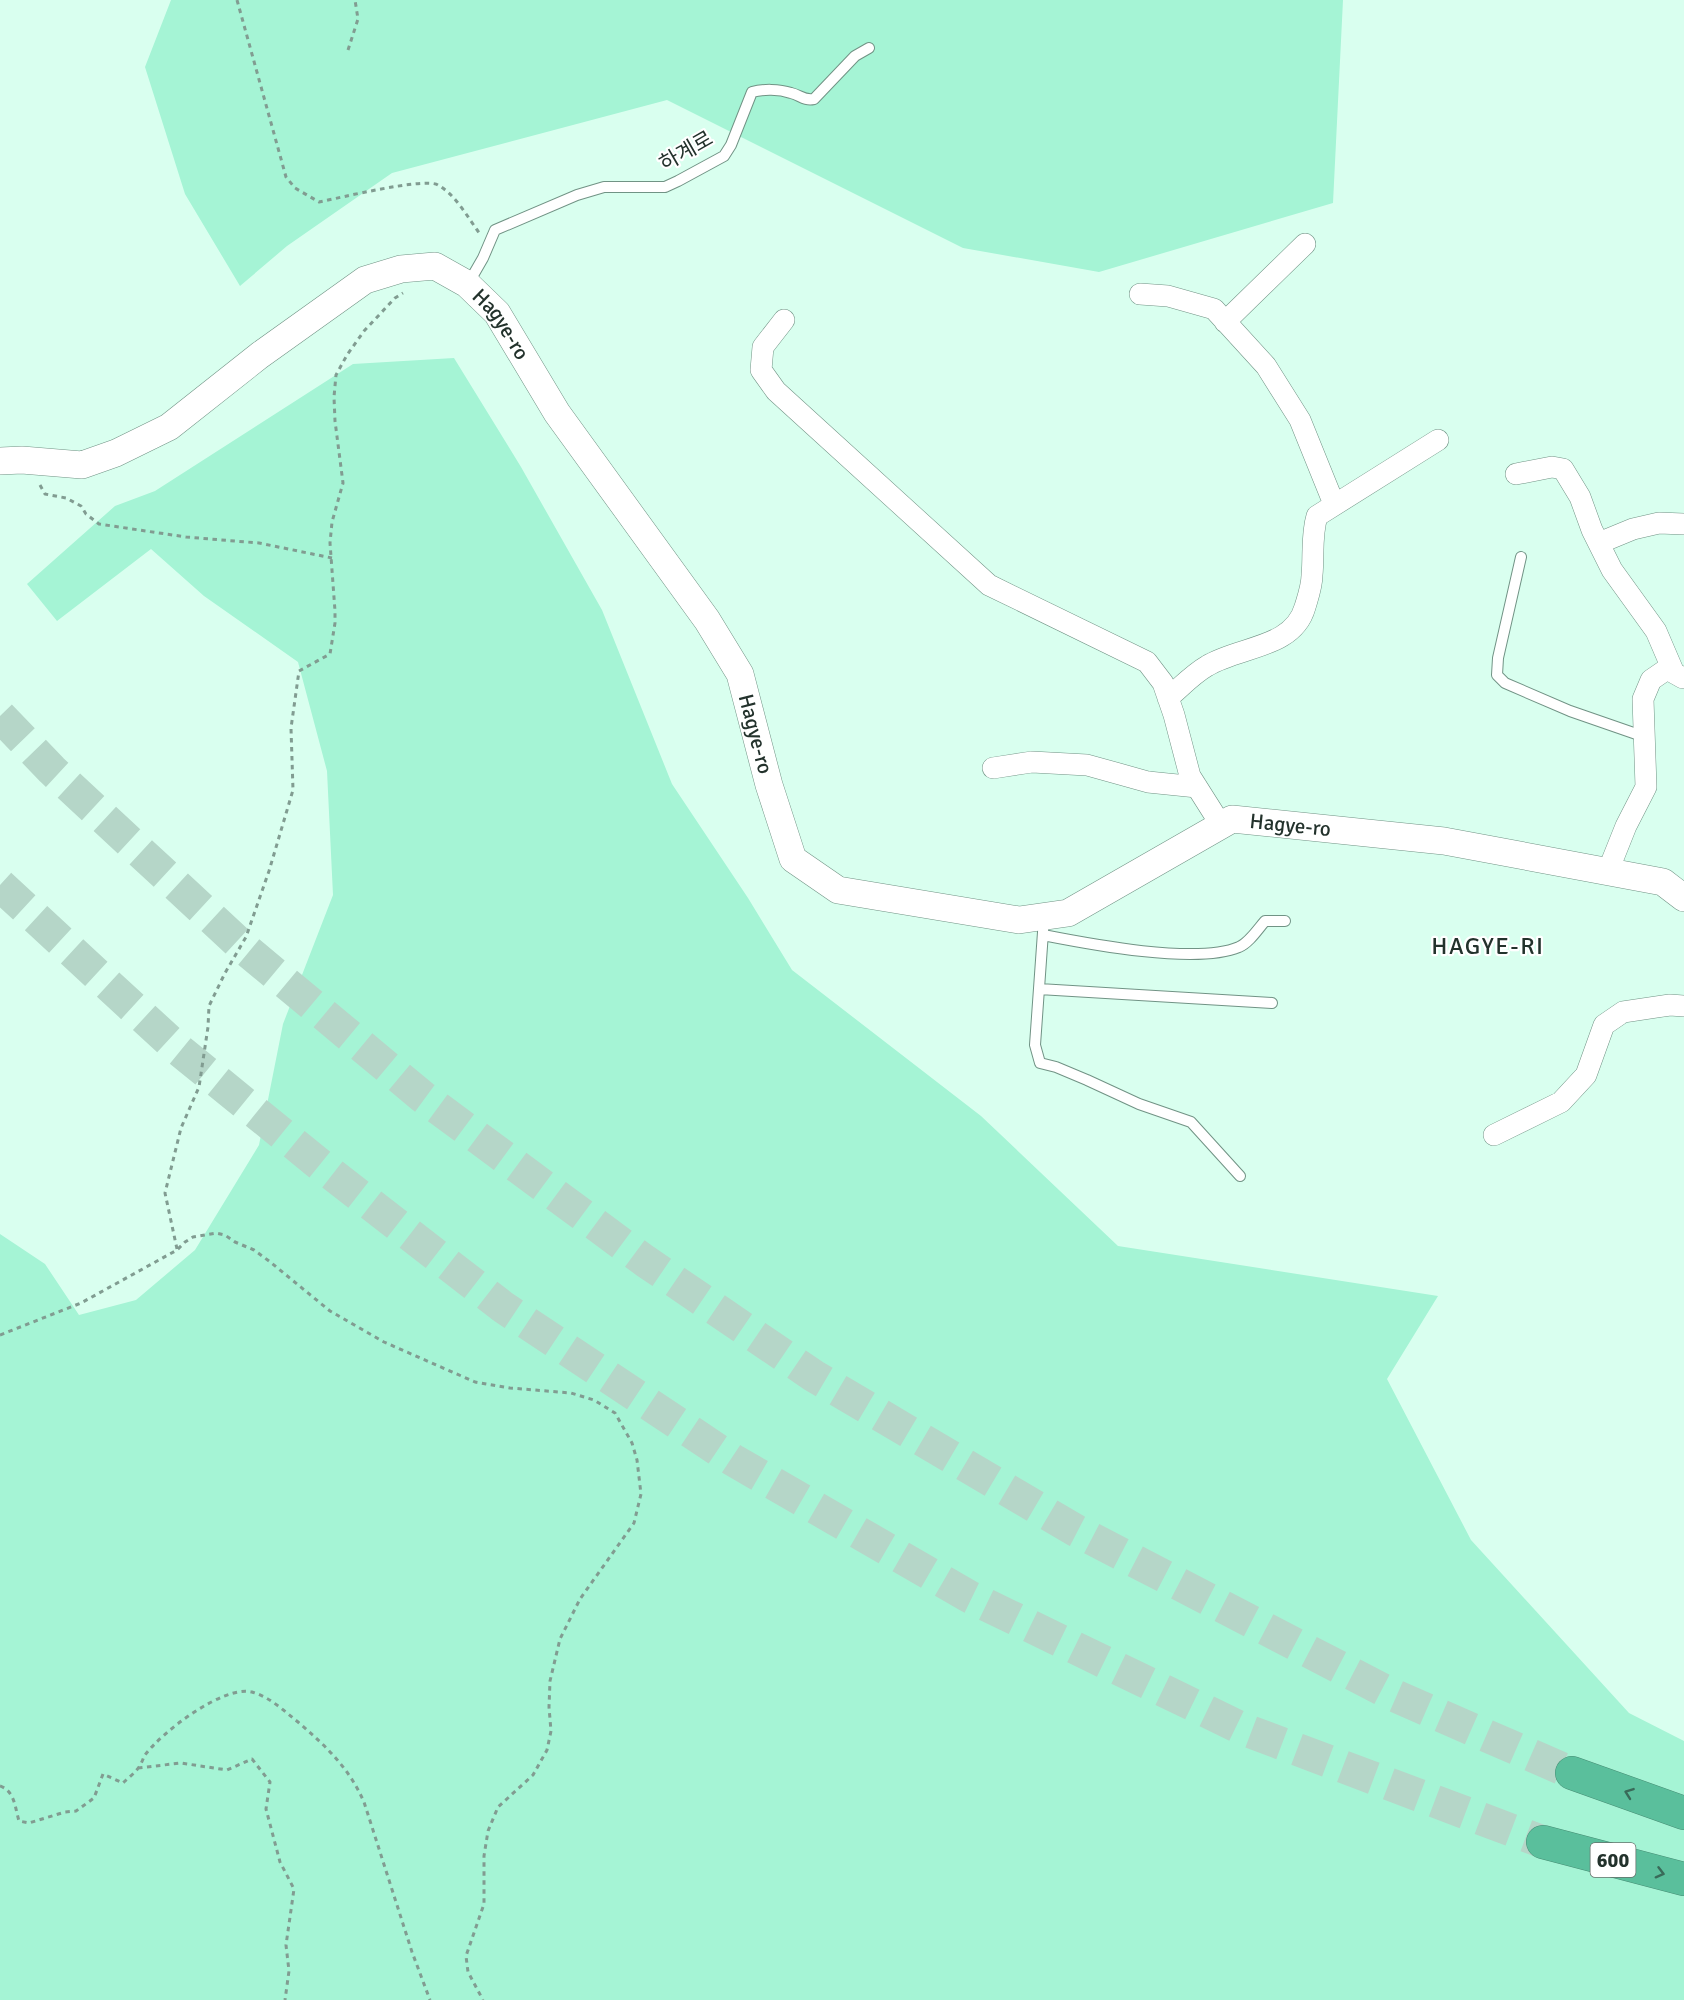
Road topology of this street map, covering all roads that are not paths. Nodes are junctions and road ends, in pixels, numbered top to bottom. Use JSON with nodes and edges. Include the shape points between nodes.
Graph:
{"nodes":[{"id":1,"x":869,"y":48,"type":"dead end"},
{"id":2,"x":1305,"y":244,"type":"dead end"},
{"id":3,"x":468,"y":284,"type":"junction"},
{"id":4,"x":1140,"y":294,"type":"dead end"},
{"id":5,"x":784,"y":320,"type":"dead end"},
{"id":6,"x":1225,"y":322,"type":"junction"},
{"id":7,"x":1438,"y":440,"type":"dead end"},
{"id":8,"x":0,"y":461,"type":"edge"},
{"id":9,"x":1516,"y":474,"type":"dead end"},
{"id":10,"x":1334,"y":504,"type":"junction"},
{"id":11,"x":1684,"y":524,"type":"edge"},
{"id":12,"x":1599,"y":543,"type":"junction"},
{"id":13,"x":1521,"y":557,"type":"dead end"},
{"id":14,"x":1679,"y":676,"type":"edge"},
{"id":15,"x":1168,"y":698,"type":"junction"},
{"id":16,"x":1645,"y":737,"type":"junction"},
{"id":17,"x":993,"y":768,"type":"dead end"},
{"id":18,"x":1197,"y":787,"type":"junction"},
{"id":19,"x":1221,"y":825,"type":"junction"},
{"id":20,"x":1608,"y":872,"type":"junction"},
{"id":21,"x":1684,"y":897,"type":"edge"},
{"id":22,"x":1285,"y":921,"type":"dead end"},
{"id":23,"x":1043,"y":926,"type":"junction"},
{"id":24,"x":1039,"y":989,"type":"junction"},
{"id":25,"x":1272,"y":1003,"type":"dead end"},
{"id":26,"x":1684,"y":1006,"type":"edge"},
{"id":27,"x":1494,"y":1135,"type":"dead end"},
{"id":28,"x":1240,"y":1176,"type":"dead end"},
{"id":29,"x":1572,"y":1773,"type":"tunnel mouth"},
{"id":30,"x":1684,"y":1813,"type":"edge"},
{"id":31,"x":1543,"y":1842,"type":"tunnel mouth"},
{"id":32,"x":1684,"y":1879,"type":"edge"}],
"edges":[{"from":1,"to":3,"type":"lane","name":"하계로","via":[[855,56],[814,99],[790,92],[752,92],[724,156],[678,181],[665,187],[604,187],[495,230]]},
{"from":2,"to":6,"type":"street"},
{"from":3,"to":8,"type":"street","name":"Hagye-ro","via":[[435,266],[401,269],[365,280],[169,427],[82,465]]},
{"from":3,"to":23,"type":"street","name":"Hagye-ro","via":[[497,313],[557,413],[707,620],[740,674],[793,859],[838,890]]},
{"from":4,"to":6,"type":"street","via":[[1168,296],[1214,309]]},
{"from":5,"to":15,"type":"street","via":[[763,347],[761,370],[777,391],[989,585],[1147,662],[1163,683]]},
{"from":6,"to":10,"type":"street","via":[[1266,366],[1300,420]]},
{"from":7,"to":10,"type":"street"},
{"from":9,"to":12,"type":"street","via":[[1552,467],[1563,469],[1580,497]]},
{"from":10,"to":15,"type":"street","via":[[1317,516],[1313,528],[1312,578],[1305,610],[1293,627],[1281,638],[1207,666]]},
{"from":11,"to":12,"type":"street","via":[[1659,523]]},
{"from":12,"to":14,"type":"street","via":[[1612,570],[1656,631]]},
{"from":13,"to":16,"type":"lane","via":[[1497,675],[1505,683],[1570,711]]},
{"from":14,"to":16,"type":"street","via":[[1666,669],[1651,680],[1643,699]]},
{"from":15,"to":18,"type":"street","via":[[1190,776]]},
{"from":16,"to":20,"type":"street","via":[[1646,787]]},
{"from":17,"to":18,"type":"street","via":[[1032,762],[1087,765],[1148,782]]},
{"from":18,"to":19,"type":"street"},
{"from":19,"to":20,"type":"street","name":"Hagye-ro","via":[[1232,819],[1444,841]]},
{"from":19,"to":23,"type":"street","name":"Hagye-ro"},
{"from":20,"to":21,"type":"street","name":"Hagye-ro","via":[[1663,882]]},
{"from":22,"to":23,"type":"lane","via":[[1265,921],[1242,946],[1221,953],[1170,953],[1087,944]]},
{"from":23,"to":24,"type":"lane"},
{"from":24,"to":25,"type":"lane"},
{"from":24,"to":28,"type":"lane","via":[[1035,1045],[1040,1063],[1191,1122]]},
{"from":26,"to":27,"type":"street","via":[[1623,1012],[1604,1025],[1586,1075],[1561,1102]]},
{"from":30,"to":29,"type":"highway","one_way":true},
{"from":31,"to":32,"type":"highway","number":"600","one_way":true}]}
